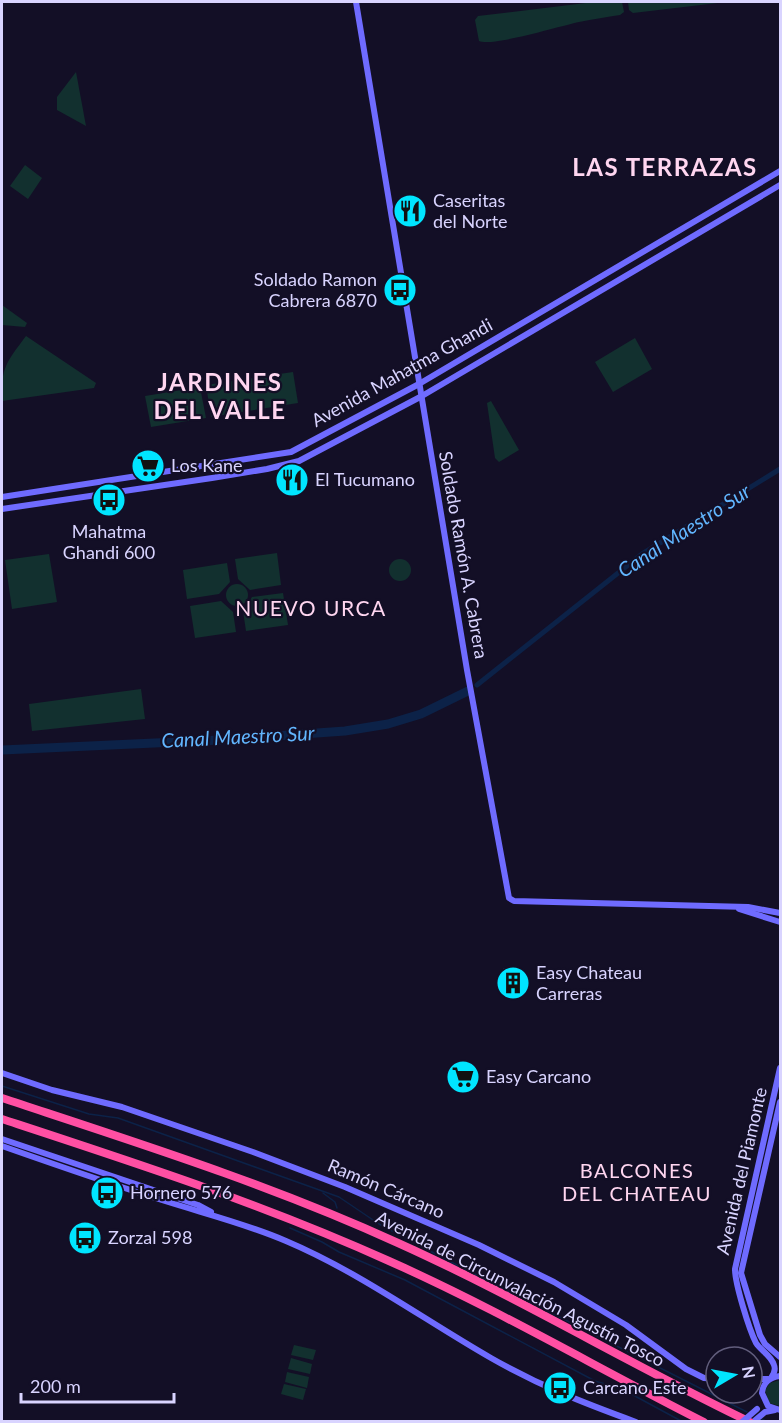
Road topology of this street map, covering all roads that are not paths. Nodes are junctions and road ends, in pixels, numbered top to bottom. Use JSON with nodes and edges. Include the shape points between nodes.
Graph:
{"nodes":[{"id":1,"x":356,"y":2,"type":"edge"},
{"id":2,"x":780,"y":171,"type":"edge"},
{"id":3,"x":780,"y":185,"type":"edge"},
{"id":4,"x":419,"y":384,"type":"junction"},
{"id":5,"x":422,"y":396,"type":"junction"},
{"id":6,"x":2,"y":497,"type":"edge"},
{"id":7,"x":2,"y":509,"type":"edge"},
{"id":8,"x":727,"y":906,"type":"junction"},
{"id":9,"x":780,"y":912,"type":"edge"},
{"id":10,"x":780,"y":922,"type":"edge"},
{"id":11,"x":780,"y":1068,"type":"edge"},
{"id":12,"x":2,"y":1073,"type":"edge"},
{"id":13,"x":2,"y":1098,"type":"edge"},
{"id":14,"x":780,"y":1102,"type":"edge"},
{"id":15,"x":2,"y":1119,"type":"edge"},
{"id":16,"x":2,"y":1139,"type":"edge"},
{"id":17,"x":2,"y":1146,"type":"edge"},
{"id":18,"x":225,"y":1219,"type":"junction"},
{"id":19,"x":780,"y":1357,"type":"edge"},
{"id":20,"x":780,"y":1376,"type":"edge"},
{"id":21,"x":704,"y":1378,"type":"edge"},
{"id":22,"x":770,"y":1379,"type":"junction"},
{"id":23,"x":764,"y":1380,"type":"edge"},
{"id":24,"x":764,"y":1385,"type":"edge"},
{"id":25,"x":764,"y":1399,"type":"edge"},
{"id":26,"x":760,"y":1405,"type":"edge"},
{"id":27,"x":778,"y":1410,"type":"edge"},
{"id":28,"x":759,"y":1412,"type":"junction"},
{"id":29,"x":636,"y":1422,"type":"edge"},
{"id":30,"x":704,"y":1422,"type":"edge"},
{"id":31,"x":742,"y":1422,"type":"edge"},
{"id":32,"x":751,"y":1422,"type":"edge"}],
"edges":[{"from":1,"to":4,"type":"main road","name":"Soldado Ramón A. Cabrera"},
{"from":2,"to":4,"type":"main road","name":"Avenida Mahatma Ghandi"},
{"from":3,"to":5,"type":"main road","name":"Avenida Mahatma Ghandi"},
{"from":4,"to":5,"type":"main road","name":"Soldado Ramón A. Cabrera"},
{"from":4,"to":6,"type":"main road","name":"Avenida Mahatma Ghandi","via":[[287,453]]},
{"from":5,"to":7,"type":"main road","name":"Avenida Mahatma Ghandi","via":[[292,464]]},
{"from":5,"to":8,"type":"main road","name":"Soldado Ramón A. Cabrera","via":[[509,898]]},
{"from":8,"to":9,"type":"main road"},
{"from":8,"to":10,"type":"main road"},
{"from":11,"to":22,"type":"main road","name":"Avenida del Piamonte","via":[[735,1269],[755,1341],[775,1366]]},
{"from":12,"to":21,"type":"main road","name":"Ramón Cárcano","via":[[122,1107],[254,1152],[479,1245],[554,1282]]},
{"from":13,"to":32,"type":"highway","name":"Avenida de Circunvalación Agustín Tosco","via":[[294,1198],[448,1266]]},
{"from":14,"to":19,"type":"main road","name":"Avenida del Piamonte","via":[[741,1273],[760,1335]]},
{"from":15,"to":30,"type":"highway","name":"Avenida de Circunvalación Agustín Tosco","via":[[203,1186],[354,1245],[495,1312]]},
{"from":16,"to":18,"type":"main road","via":[[198,1205]]},
{"from":17,"to":18,"type":"main road"},
{"from":18,"to":29,"type":"main road","via":[[287,1241],[322,1259],[541,1385]]},
{"from":20,"to":22,"type":"main road"},
{"from":22,"to":23,"type":"main road"},
{"from":22,"to":24,"type":"main road"},
{"from":25,"to":27,"type":"main road"},
{"from":26,"to":28,"type":"main road"},
{"from":27,"to":28,"type":"main road"},
{"from":28,"to":31,"type":"main road","bridge":true},
{"from":28,"to":32,"type":"main road"}]}
